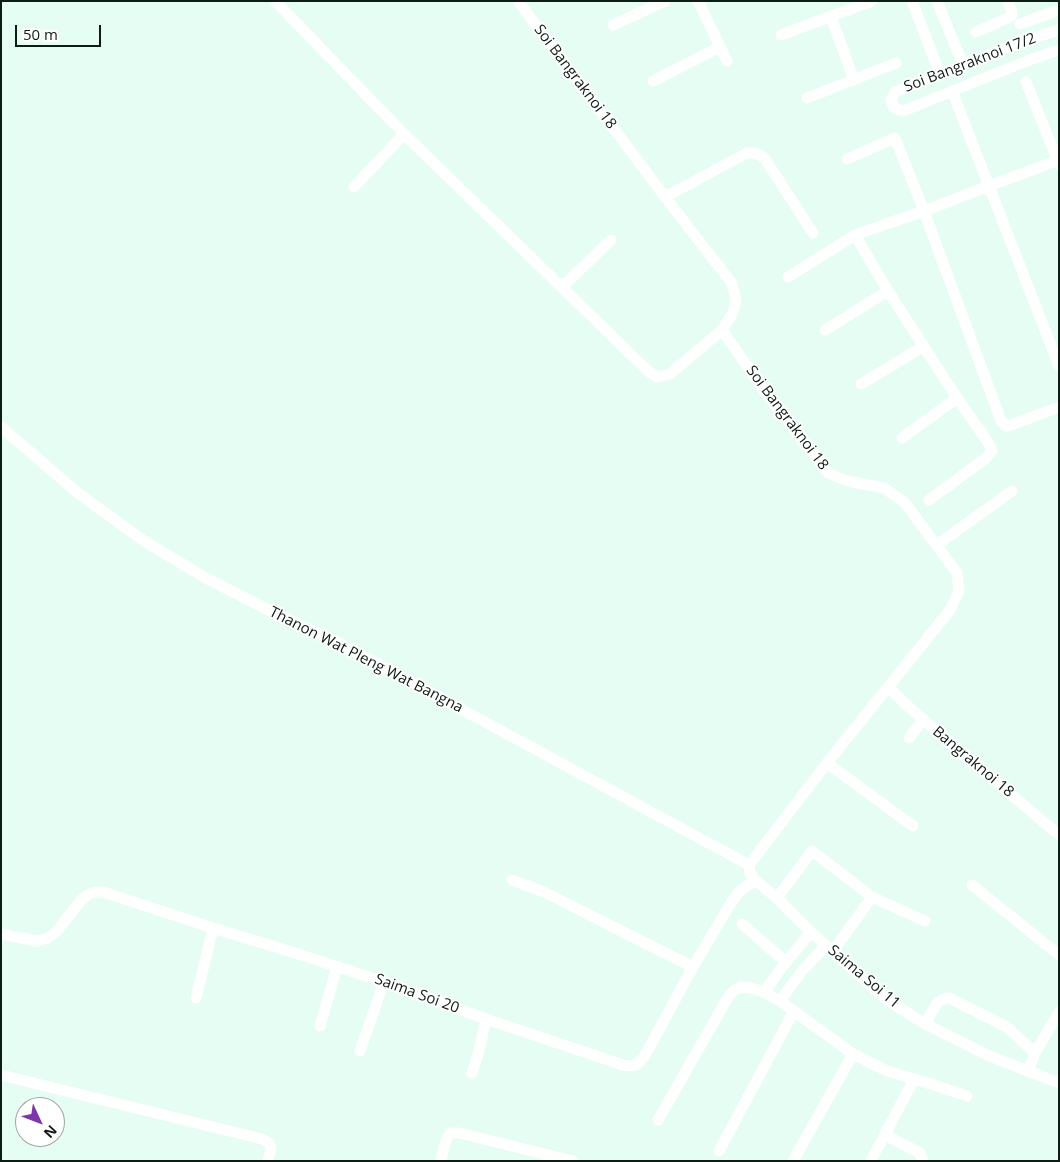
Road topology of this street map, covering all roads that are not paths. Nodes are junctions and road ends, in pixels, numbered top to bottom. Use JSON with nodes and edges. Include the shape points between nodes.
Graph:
{"nodes":[{"id":1,"x":275,"y":1,"type":"edge"},
{"id":2,"x":518,"y":1,"type":"edge"},
{"id":3,"x":665,"y":1,"type":"edge"},
{"id":4,"x":698,"y":1,"type":"edge"},
{"id":5,"x":872,"y":1,"type":"edge"},
{"id":6,"x":912,"y":1,"type":"edge"},
{"id":7,"x":937,"y":1,"type":"edge"},
{"id":8,"x":1008,"y":1,"type":"edge"},
{"id":9,"x":1059,"y":10,"type":"edge"},
{"id":10,"x":831,"y":16,"type":"junction"},
{"id":11,"x":1020,"y":24,"type":"dead end"},
{"id":12,"x":612,"y":25,"type":"dead end"},
{"id":13,"x":1059,"y":30,"type":"edge"},
{"id":14,"x":976,"y":32,"type":"dead end"},
{"id":15,"x":781,"y":35,"type":"dead end"},
{"id":16,"x":720,"y":47,"type":"junction"},
{"id":17,"x":1059,"y":50,"type":"edge"},
{"id":18,"x":727,"y":61,"type":"dead end"},
{"id":19,"x":896,"y":63,"type":"dead end"},
{"id":20,"x":963,"y":65,"type":"junction"},
{"id":21,"x":940,"y":74,"type":"junction"},
{"id":22,"x":854,"y":80,"type":"junction"},
{"id":23,"x":652,"y":81,"type":"dead end"},
{"id":24,"x":1026,"y":82,"type":"dead end"},
{"id":25,"x":952,"y":91,"type":"junction"},
{"id":26,"x":807,"y":98,"type":"dead end"},
{"id":27,"x":404,"y":134,"type":"junction"},
{"id":28,"x":847,"y":159,"type":"dead end"},
{"id":29,"x":1058,"y":162,"type":"edge"},
{"id":30,"x":988,"y":186,"type":"junction"},
{"id":31,"x":354,"y":187,"type":"dead end"},
{"id":32,"x":665,"y":197,"type":"junction"},
{"id":33,"x":924,"y":211,"type":"junction"},
{"id":34,"x":814,"y":234,"type":"dead end"},
{"id":35,"x":855,"y":235,"type":"junction"},
{"id":36,"x":611,"y":240,"type":"dead end"},
{"id":37,"x":788,"y":276,"type":"dead end"},
{"id":38,"x":562,"y":287,"type":"junction"},
{"id":39,"x":888,"y":291,"type":"junction"},
{"id":40,"x":722,"y":330,"type":"junction"},
{"id":41,"x":825,"y":330,"type":"dead end"},
{"id":42,"x":924,"y":346,"type":"junction"},
{"id":43,"x":1059,"y":366,"type":"edge"},
{"id":44,"x":861,"y":384,"type":"dead end"},
{"id":45,"x":957,"y":398,"type":"junction"},
{"id":46,"x":1059,"y":407,"type":"edge"},
{"id":47,"x":1,"y":427,"type":"edge"},
{"id":48,"x":902,"y":438,"type":"dead end"},
{"id":49,"x":1012,"y":491,"type":"dead end"},
{"id":50,"x":929,"y":500,"type":"dead end"},
{"id":51,"x":937,"y":545,"type":"junction"},
{"id":52,"x":888,"y":687,"type":"junction"},
{"id":53,"x":923,"y":720,"type":"junction"},
{"id":54,"x":909,"y":738,"type":"dead end"},
{"id":55,"x":827,"y":763,"type":"junction"},
{"id":56,"x":912,"y":826,"type":"dead end"},
{"id":57,"x":1059,"y":836,"type":"edge"},
{"id":58,"x":749,"y":865,"type":"junction"},
{"id":59,"x":512,"y":880,"type":"dead end"},
{"id":60,"x":755,"y":880,"type":"junction"},
{"id":61,"x":972,"y":885,"type":"dead end"},
{"id":62,"x":778,"y":898,"type":"junction"},
{"id":63,"x":872,"y":898,"type":"junction"},
{"id":64,"x":925,"y":921,"type":"dead end"},
{"id":65,"x":742,"y":924,"type":"dead end"},
{"id":66,"x":213,"y":928,"type":"junction"},
{"id":67,"x":811,"y":932,"type":"junction"},
{"id":68,"x":1,"y":934,"type":"edge"},
{"id":69,"x":830,"y":948,"type":"junction"},
{"id":70,"x":1059,"y":955,"type":"edge"},
{"id":71,"x":786,"y":962,"type":"junction"},
{"id":72,"x":337,"y":967,"type":"junction"},
{"id":73,"x":693,"y":967,"type":"junction"},
{"id":74,"x":384,"y":982,"type":"junction"},
{"id":75,"x":764,"y":992,"type":"junction"},
{"id":76,"x":196,"y":998,"type":"dead end"},
{"id":77,"x":780,"y":1001,"type":"junction"},
{"id":78,"x":794,"y":1011,"type":"junction"},
{"id":79,"x":1059,"y":1012,"type":"edge"},
{"id":80,"x":486,"y":1019,"type":"junction"},
{"id":81,"x":925,"y":1024,"type":"junction"},
{"id":82,"x":320,"y":1026,"type":"dead end"},
{"id":83,"x":360,"y":1051,"type":"dead end"},
{"id":84,"x":1035,"y":1053,"type":"junction"},
{"id":85,"x":853,"y":1054,"type":"junction"},
{"id":86,"x":1028,"y":1071,"type":"junction"},
{"id":87,"x":472,"y":1073,"type":"dead end"},
{"id":88,"x":1,"y":1075,"type":"edge"},
{"id":89,"x":914,"y":1079,"type":"junction"},
{"id":90,"x":1059,"y":1083,"type":"edge"},
{"id":91,"x":967,"y":1096,"type":"dead end"},
{"id":92,"x":658,"y":1120,"type":"dead end"},
{"id":93,"x":885,"y":1135,"type":"junction"},
{"id":94,"x":719,"y":1150,"type":"dead end"},
{"id":95,"x":268,"y":1161,"type":"edge"},
{"id":96,"x":441,"y":1161,"type":"edge"},
{"id":97,"x":573,"y":1161,"type":"edge"},
{"id":98,"x":793,"y":1161,"type":"edge"},
{"id":99,"x":871,"y":1161,"type":"edge"},
{"id":100,"x":923,"y":1161,"type":"edge"}],
"edges":[{"from":1,"to":27,"type":"street"},
{"from":2,"to":32,"type":"street","name":"Soi Bangraknoi 18"},
{"from":3,"to":12,"type":"street"},
{"from":4,"to":16,"type":"street"},
{"from":5,"to":10,"type":"street"},
{"from":6,"to":21,"type":"street"},
{"from":7,"to":20,"type":"street"},
{"from":8,"to":14,"type":"street","via":[[1012,12],[1010,17]]},
{"from":9,"to":11,"type":"street"},
{"from":10,"to":15,"type":"street"},
{"from":10,"to":22,"type":"street"},
{"from":13,"to":20,"type":"street","name":"Soi Bangraknoi 17/2"},
{"from":16,"to":18,"type":"street"},
{"from":16,"to":23,"type":"street"},
{"from":17,"to":25,"type":"street","name":"Soi Bangraknoi 17/2"},
{"from":19,"to":22,"type":"street"},
{"from":20,"to":21,"type":"street","name":"Soi Bangraknoi 17/2"},
{"from":21,"to":25,"type":"street","name":"Soi Bangraknoi 17/2","via":[[895,92],[891,100],[894,108],[903,111]]},
{"from":22,"to":26,"type":"street"},
{"from":24,"to":29,"type":"street"},
{"from":25,"to":30,"type":"street"},
{"from":27,"to":31,"type":"street"},
{"from":27,"to":38,"type":"street"},
{"from":28,"to":33,"type":"street","via":[[895,138]]},
{"from":29,"to":30,"type":"street"},
{"from":30,"to":33,"type":"street"},
{"from":30,"to":43,"type":"street"},
{"from":32,"to":34,"type":"street","via":[[747,153],[753,153],[765,159]]},
{"from":32,"to":40,"type":"street","name":"Soi Bangraknoi 18","via":[[731,282],[735,306]]},
{"from":33,"to":35,"type":"street"},
{"from":33,"to":46,"type":"street","via":[[1001,421],[1006,426],[1012,425]]},
{"from":35,"to":37,"type":"street"},
{"from":35,"to":39,"type":"street"},
{"from":36,"to":38,"type":"street"},
{"from":38,"to":40,"type":"street","via":[[658,377],[670,374]]},
{"from":39,"to":41,"type":"street"},
{"from":39,"to":42,"type":"street"},
{"from":40,"to":51,"type":"street","name":"Soi Bangraknoi 18","via":[[828,473],[847,481],[884,488],[905,502]]},
{"from":42,"to":44,"type":"street"},
{"from":42,"to":45,"type":"street"},
{"from":45,"to":48,"type":"street"},
{"from":45,"to":50,"type":"street","via":[[992,450],[986,458]]},
{"from":47,"to":58,"type":"street","name":"Thanon Wat Pleng Wat Bangna","via":[[78,493],[144,541],[204,577],[339,643]]},
{"from":49,"to":51,"type":"street"},
{"from":51,"to":52,"type":"street","name":"Soi Bangraknoi 18","via":[[957,573],[960,591],[950,610]]},
{"from":52,"to":53,"type":"street","name":"Bangraknoi 18"},
{"from":52,"to":55,"type":"street","name":"Soi Bangraknoi 18"},
{"from":53,"to":54,"type":"street"},
{"from":53,"to":57,"type":"street","name":"Bangraknoi 18"},
{"from":55,"to":56,"type":"street"},
{"from":55,"to":58,"type":"street","name":"Soi Bangraknoi 18"},
{"from":58,"to":60,"type":"street"},
{"from":59,"to":73,"type":"street","via":[[544,892]]},
{"from":60,"to":62,"type":"street","name":"Saima Soi 11"},
{"from":60,"to":73,"type":"street","name":"Saima Soi 20","via":[[732,901]]},
{"from":61,"to":70,"type":"street"},
{"from":62,"to":63,"type":"street","via":[[812,850]]},
{"from":62,"to":67,"type":"street","name":"Saima Soi 11"},
{"from":63,"to":64,"type":"street"},
{"from":63,"to":69,"type":"street"},
{"from":65,"to":71,"type":"street"},
{"from":66,"to":68,"type":"street","name":"Saima Soi 20","via":[[103,892],[91,893],[82,899],[58,931],[48,938],[37,940]]},
{"from":66,"to":72,"type":"street","name":"Saima Soi 20"},
{"from":66,"to":76,"type":"street"},
{"from":67,"to":69,"type":"street","name":"Saima Soi 11"},
{"from":67,"to":71,"type":"street"},
{"from":69,"to":77,"type":"street","via":[[802,971]]},
{"from":69,"to":81,"type":"street","name":"Saima Soi 11","via":[[887,1000]]},
{"from":71,"to":75,"type":"street"},
{"from":72,"to":74,"type":"street","name":"Saima Soi 20"},
{"from":72,"to":82,"type":"street"},
{"from":73,"to":80,"type":"street","name":"Saima Soi 20","via":[[644,1057],[636,1065],[626,1066]]},
{"from":74,"to":80,"type":"street","name":"Saima Soi 20"},
{"from":74,"to":83,"type":"street"},
{"from":75,"to":77,"type":"street"},
{"from":75,"to":92,"type":"street","via":[[750,988],[734,990]]},
{"from":77,"to":78,"type":"street"},
{"from":78,"to":85,"type":"street"},
{"from":78,"to":94,"type":"street"},
{"from":79,"to":84,"type":"street"},
{"from":80,"to":87,"type":"street"},
{"from":81,"to":84,"type":"street","via":[[937,1003],[949,998],[1007,1027]]},
{"from":81,"to":86,"type":"street","name":"Saima Soi 11"},
{"from":84,"to":86,"type":"street"},
{"from":85,"to":89,"type":"street","via":[[887,1071]]},
{"from":85,"to":98,"type":"street"},
{"from":86,"to":90,"type":"street","name":"Saima Soi 11"},
{"from":88,"to":95,"type":"street","via":[[262,1139],[271,1148]]},
{"from":89,"to":91,"type":"street"},
{"from":89,"to":93,"type":"street"},
{"from":93,"to":99,"type":"street"},
{"from":93,"to":100,"type":"street","via":[[920,1153]]},
{"from":96,"to":97,"type":"street","via":[[448,1136],[459,1133]]}]}
